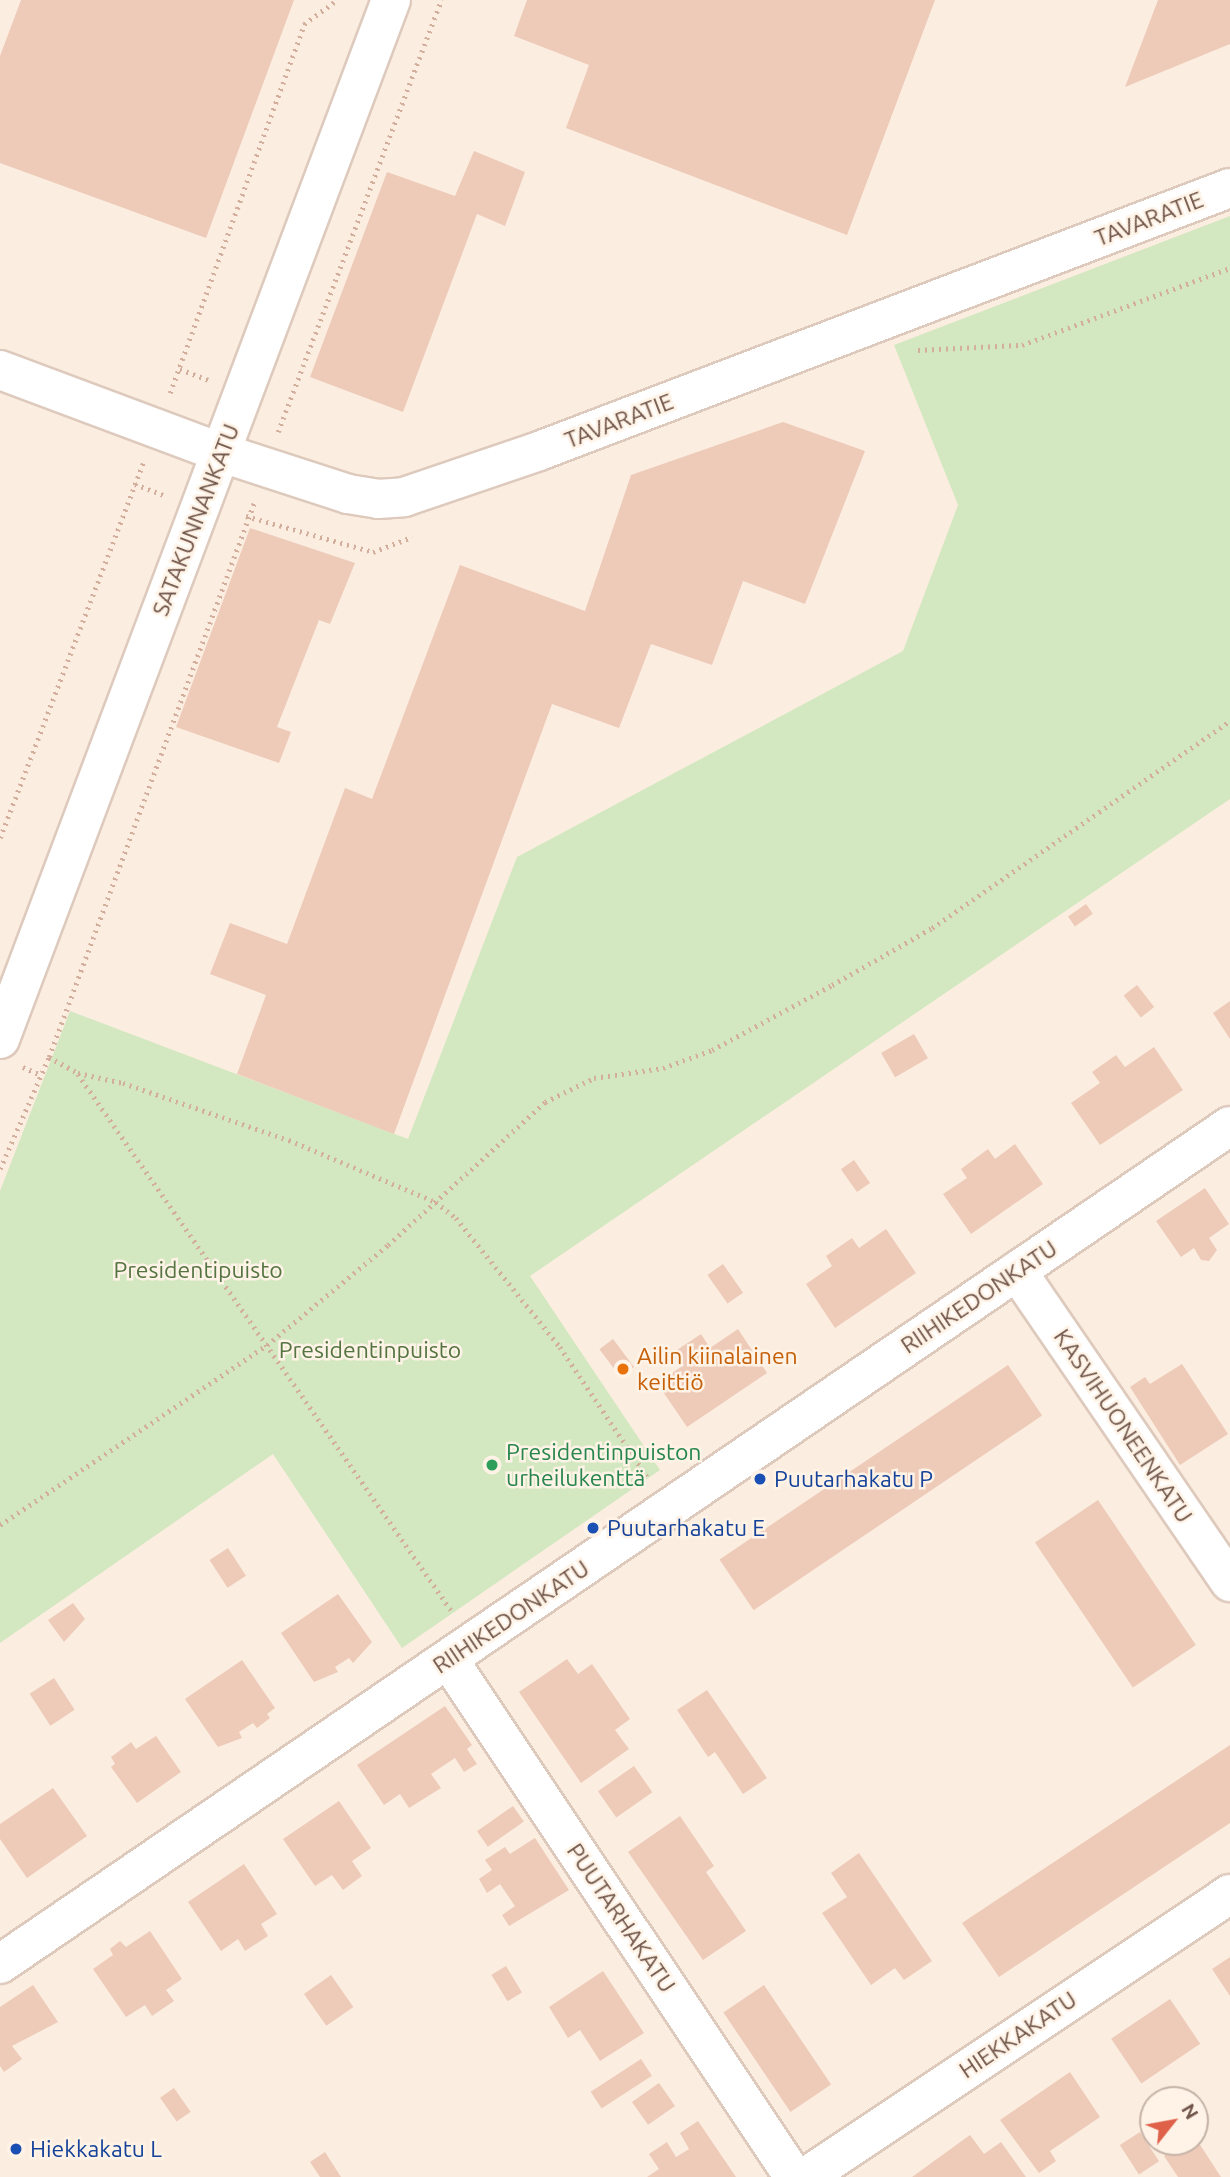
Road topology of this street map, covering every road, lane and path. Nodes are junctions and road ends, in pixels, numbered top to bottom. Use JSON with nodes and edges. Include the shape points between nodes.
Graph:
{"nodes":[{"id":1,"x":391,"y":0,"type":"edge"},
{"id":2,"x":441,"y":0,"type":"edge"},
{"id":3,"x":1230,"y":188,"type":"edge"},
{"id":4,"x":0,"y":370,"type":"edge"},
{"id":5,"x":222,"y":453,"type":"junction"},
{"id":6,"x":269,"y":469,"type":"junction"},
{"id":7,"x":1230,"y":721,"type":"edge"},
{"id":8,"x":0,"y":1039,"type":"edge"},
{"id":9,"x":49,"y":1057,"type":"junction"},
{"id":10,"x":78,"y":1073,"type":"junction"},
{"id":11,"x":1230,"y":1126,"type":"edge"},
{"id":12,"x":0,"y":1169,"type":"edge"},
{"id":13,"x":436,"y":1202,"type":"junction"},
{"id":14,"x":1017,"y":1271,"type":"junction"},
{"id":15,"x":267,"y":1345,"type":"junction"},
{"id":16,"x":670,"y":1510,"type":"junction"},
{"id":17,"x":0,"y":1525,"type":"edge"},
{"id":18,"x":1230,"y":1582,"type":"edge"},
{"id":19,"x":461,"y":1650,"type":"junction"},
{"id":20,"x":1230,"y":1894,"type":"edge"},
{"id":21,"x":0,"y":1964,"type":"edge"},
{"id":22,"x":794,"y":2177,"type":"edge"},
{"id":23,"x":806,"y":2177,"type":"edge"}],
"edges":[{"from":1,"to":5,"type":"street","name":"SATAKUNNANKATU"},
{"from":2,"to":6,"type":"path","via":[[285,406]]},
{"from":3,"to":6,"type":"street","name":"TAVARATIE","via":[[428,491],[378,499]]},
{"from":4,"to":5,"type":"street","name":"TAVARATIE"},
{"from":5,"to":6,"type":"street","name":"TAVARATIE"},
{"from":5,"to":8,"type":"street","name":"SATAKUNNANKATU"},
{"from":6,"to":9,"type":"path"},
{"from":7,"to":13,"type":"path","via":[[932,928],[820,992],[712,1050],[663,1068],[594,1078],[566,1088],[518,1124]]},
{"from":9,"to":10,"type":"path"},
{"from":9,"to":12,"type":"path"},
{"from":10,"to":13,"type":"path","via":[[123,1083],[289,1140]]},
{"from":10,"to":15,"type":"path"},
{"from":11,"to":14,"type":"street","name":"RIIHIKEDONKATU"},
{"from":13,"to":15,"type":"path"},
{"from":13,"to":16,"type":"path","via":[[456,1219],[560,1347]]},
{"from":14,"to":16,"type":"street","name":"RIIHIKEDONKATU"},
{"from":14,"to":18,"type":"street","name":"KASVIHUONEENKATU"},
{"from":15,"to":17,"type":"path"},
{"from":15,"to":19,"type":"path"},
{"from":16,"to":19,"type":"street","name":"RIIHIKEDONKATU"},
{"from":19,"to":21,"type":"street","name":"RIIHIKEDONKATU"},
{"from":19,"to":22,"type":"street","name":"PUUTARHAKATU"},
{"from":20,"to":23,"type":"street","name":"HIEKKAKATU"}]}
